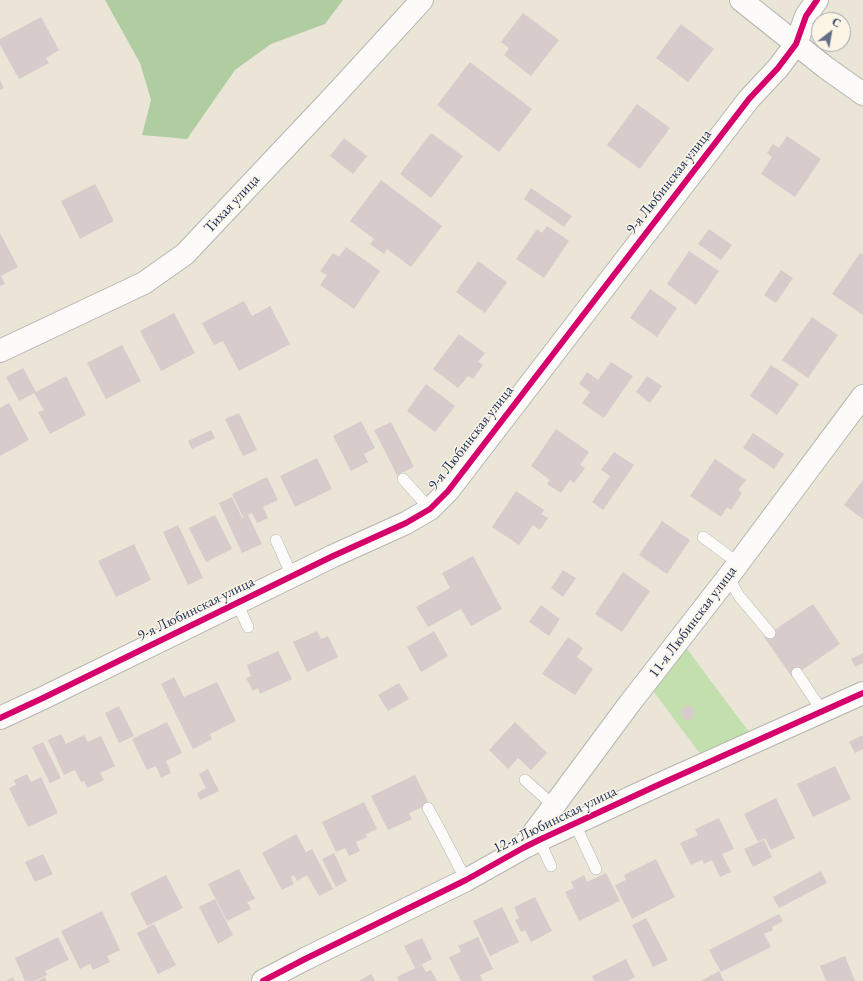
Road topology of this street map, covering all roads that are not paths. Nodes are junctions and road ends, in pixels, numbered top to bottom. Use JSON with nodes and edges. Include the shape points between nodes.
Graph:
{"nodes":[{"id":1,"x":422,"y":0,"type":"edge"},
{"id":2,"x":741,"y":0,"type":"edge"},
{"id":3,"x":817,"y":0,"type":"edge"},
{"id":4,"x":796,"y":44,"type":"junction"},
{"id":5,"x":863,"y":94,"type":"edge"},
{"id":6,"x":0,"y":351,"type":"edge"},
{"id":7,"x":863,"y":396,"type":"edge"},
{"id":8,"x":403,"y":479,"type":"dead end"},
{"id":9,"x":430,"y":508,"type":"junction"},
{"id":10,"x":703,"y":538,"type":"dead end"},
{"id":11,"x":276,"y":540,"type":"dead end"},
{"id":12,"x":733,"y":570,"type":"junction"},
{"id":13,"x":292,"y":576,"type":"junction"},
{"id":14,"x":237,"y":603,"type":"junction"},
{"id":15,"x":248,"y":627,"type":"dead end"},
{"id":16,"x":770,"y":633,"type":"dead end"},
{"id":17,"x":797,"y":673,"type":"dead end"},
{"id":18,"x":863,"y":693,"type":"edge"},
{"id":19,"x":822,"y":711,"type":"junction"},
{"id":20,"x":0,"y":718,"type":"edge"},
{"id":21,"x":525,"y":780,"type":"dead end"},
{"id":22,"x":554,"y":806,"type":"junction"},
{"id":23,"x":428,"y":808,"type":"dead end"},
{"id":24,"x":575,"y":824,"type":"junction"},
{"id":25,"x":531,"y":844,"type":"junction"},
{"id":26,"x":551,"y":866,"type":"dead end"},
{"id":27,"x":596,"y":869,"type":"dead end"},
{"id":28,"x":466,"y":880,"type":"junction"},
{"id":29,"x":264,"y":981,"type":"edge"}],
"edges":[{"from":1,"to":6,"type":"street","name":"Тихая улица","via":[[185,254],[144,283]]},
{"from":2,"to":4,"type":"street"},
{"from":3,"to":4,"type":"street","name":"9-я Любинская улица","via":[[806,16]]},
{"from":4,"to":5,"type":"street"},
{"from":4,"to":9,"type":"street","name":"9-я Любинская улица","via":[[749,99],[448,491]]},
{"from":7,"to":12,"type":"street","name":"11-я Любинская улица"},
{"from":8,"to":9,"type":"lane"},
{"from":9,"to":13,"type":"street","name":"9-я Любинская улица","via":[[406,523]]},
{"from":10,"to":12,"type":"lane"},
{"from":11,"to":13,"type":"lane"},
{"from":12,"to":16,"type":"lane","via":[[739,596]]},
{"from":12,"to":22,"type":"street","name":"11-я Любинская улица"},
{"from":13,"to":14,"type":"street","name":"9-я Любинская улица"},
{"from":14,"to":15,"type":"lane"},
{"from":14,"to":20,"type":"street","name":"9-я Любинская улица"},
{"from":17,"to":19,"type":"lane"},
{"from":18,"to":19,"type":"street","name":"12-я Любинская улица"},
{"from":19,"to":24,"type":"street","name":"12-я Любинская улица"},
{"from":21,"to":22,"type":"lane"},
{"from":22,"to":25,"type":"street","name":"11-я Любинская улица"},
{"from":23,"to":28,"type":"lane"},
{"from":24,"to":25,"type":"street","name":"12-я Любинская улица"},
{"from":24,"to":27,"type":"lane"},
{"from":25,"to":26,"type":"lane"},
{"from":25,"to":28,"type":"street","name":"12-я Любинская улица"},
{"from":28,"to":29,"type":"street","name":"12-я Любинская улица"}]}
